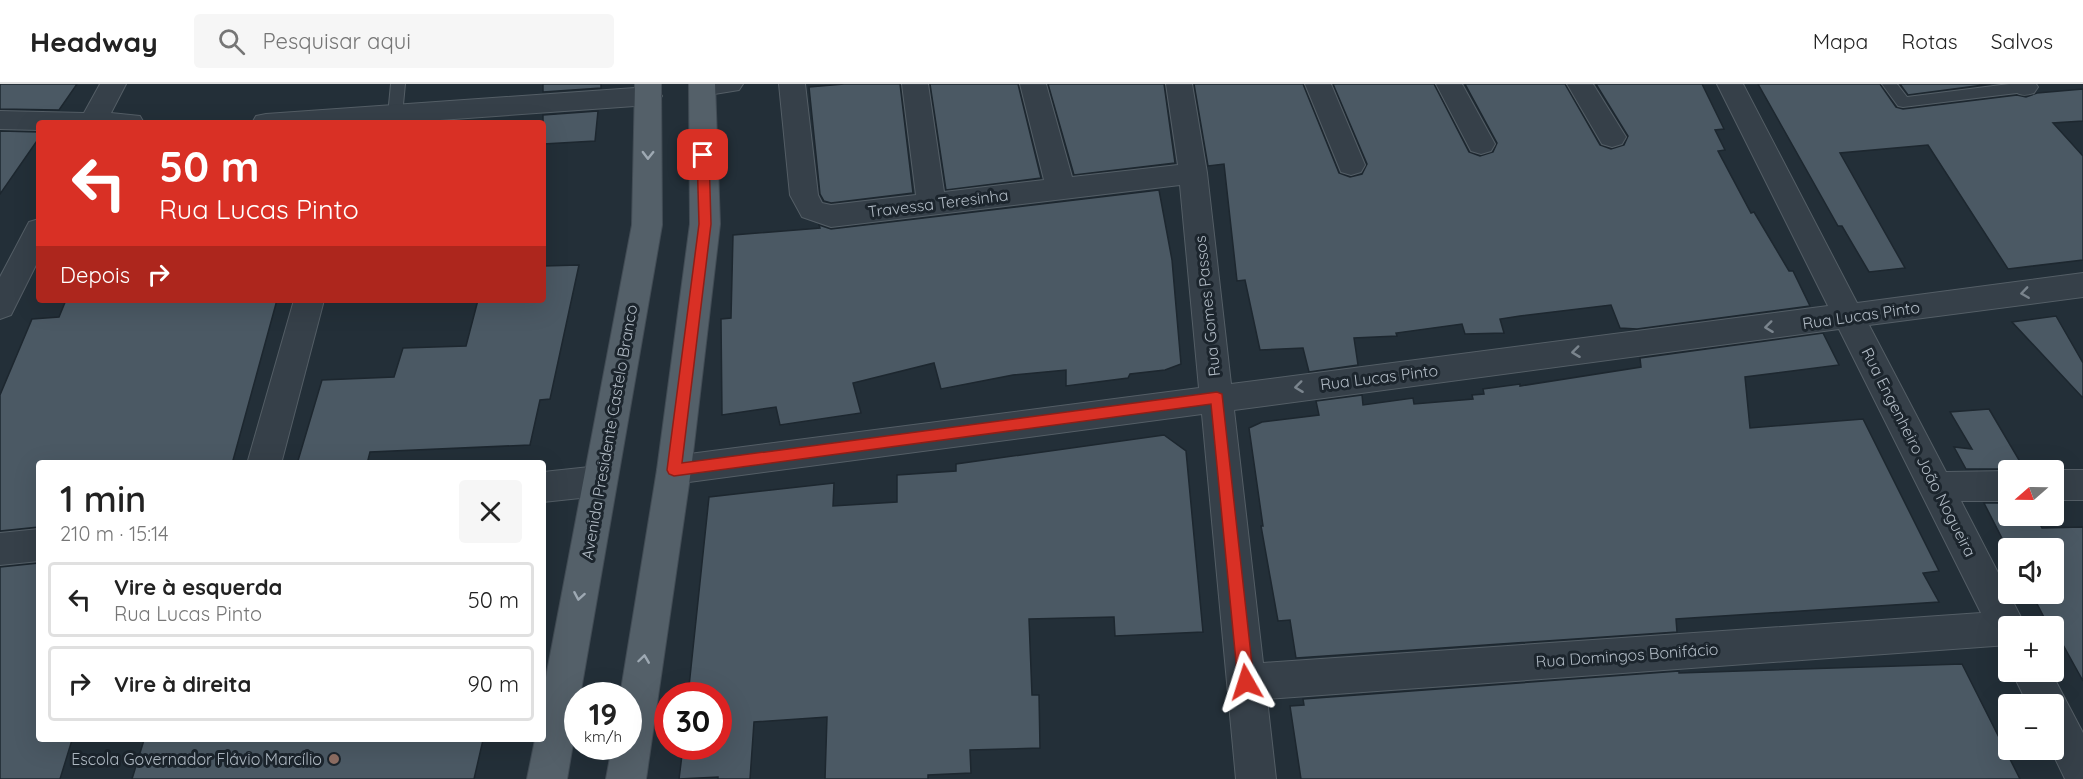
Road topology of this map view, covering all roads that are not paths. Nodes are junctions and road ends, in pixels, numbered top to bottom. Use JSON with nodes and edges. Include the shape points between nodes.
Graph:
{"nodes":[{"id":1,"x":113,"y":84,"type":"edge"},
{"id":2,"x":398,"y":84,"type":"edge"},
{"id":3,"x":792,"y":84,"type":"edge"},
{"id":4,"x":915,"y":84,"type":"edge"},
{"id":5,"x":1033,"y":84,"type":"edge"},
{"id":6,"x":1179,"y":84,"type":"edge"},
{"id":7,"x":1318,"y":84,"type":"edge"},
{"id":8,"x":1449,"y":84,"type":"edge"},
{"id":9,"x":1580,"y":84,"type":"edge"},
{"id":10,"x":1730,"y":84,"type":"edge"},
{"id":11,"x":1889,"y":84,"type":"edge"},
{"id":12,"x":711,"y":85,"type":"edge"},
{"id":13,"x":2023,"y":85,"type":"edge"},
{"id":14,"x":648,"y":90,"type":"edge"},
{"id":15,"x":395,"y":115,"type":"junction"},
{"id":16,"x":0,"y":120,"type":"edge"},
{"id":17,"x":94,"y":120,"type":"edge"},
{"id":18,"x":364,"y":120,"type":"edge"},
{"id":19,"x":36,"y":121,"type":"edge"},
{"id":20,"x":1612,"y":137,"type":"dead end"},
{"id":21,"x":1481,"y":144,"type":"dead end"},
{"id":22,"x":1351,"y":165,"type":"dead end"},
{"id":23,"x":1193,"y":173,"type":"junction"},
{"id":24,"x":1060,"y":188,"type":"junction"},
{"id":25,"x":931,"y":204,"type":"junction"},
{"id":26,"x":36,"y":236,"type":"edge"},
{"id":27,"x":2083,"y":285,"type":"edge"},
{"id":28,"x":308,"y":303,"type":"edge"},
{"id":29,"x":0,"y":307,"type":"edge"},
{"id":30,"x":1850,"y":317,"type":"junction"},
{"id":31,"x":1217,"y":398,"type":"junction"},
{"id":32,"x":265,"y":460,"type":"edge"},
{"id":33,"x":674,"y":470,"type":"junction"},
{"id":34,"x":599,"y":480,"type":"junction"},
{"id":35,"x":2064,"y":485,"type":"edge"},
{"id":36,"x":2083,"y":485,"type":"edge"},
{"id":37,"x":1998,"y":486,"type":"edge"},
{"id":38,"x":546,"y":487,"type":"edge"},
{"id":39,"x":1935,"y":487,"type":"junction"},
{"id":40,"x":36,"y":545,"type":"edge"},
{"id":41,"x":0,"y":549,"type":"edge"},
{"id":42,"x":2002,"y":616,"type":"edge"},
{"id":43,"x":1998,"y":629,"type":"edge"},
{"id":44,"x":1246,"y":682,"type":"junction"},
{"id":45,"x":2064,"y":736,"type":"edge"},
{"id":46,"x":2083,"y":774,"type":"edge"},
{"id":47,"x":547,"y":779,"type":"edge"},
{"id":48,"x":626,"y":779,"type":"edge"},
{"id":49,"x":1256,"y":779,"type":"edge"}],
"edges":[{"from":1,"to":17,"type":"street"},
{"from":2,"to":15,"type":"lane"},
{"from":3,"to":25,"type":"street","name":"Travessa Teresinha","via":[[804,195],[812,210],[831,216]]},
{"from":4,"to":25,"type":"street"},
{"from":5,"to":24,"type":"street"},
{"from":6,"to":23,"type":"street","name":"Rua Gomes Passos"},
{"from":7,"to":22,"type":"street"},
{"from":8,"to":21,"type":"street"},
{"from":9,"to":20,"type":"street"},
{"from":10,"to":30,"type":"street","name":"Rua Engenheiro João Nogueira"},
{"from":11,"to":13,"type":"lane","via":[[1903,102]]},
{"from":12,"to":33,"type":"main road","via":[[705,224]]},
{"from":14,"to":15,"type":"street"},
{"from":14,"to":34,"type":"main road","name":"Avenida Presidente Castelo Branco","one_way":true,"via":[[647,225]]},
{"from":15,"to":18,"type":"street"},
{"from":16,"to":19,"type":"street"},
{"from":23,"to":24,"type":"street","name":"Travessa Teresinha"},
{"from":23,"to":31,"type":"street","name":"Rua Gomes Passos"},
{"from":24,"to":25,"type":"street","name":"Travessa Teresinha"},
{"from":26,"to":29,"type":"street"},
{"from":27,"to":30,"type":"street","name":"Rua Lucas Pinto","one_way":true},
{"from":28,"to":32,"type":"street"},
{"from":30,"to":31,"type":"street","name":"Rua Lucas Pinto","one_way":true},
{"from":30,"to":39,"type":"street","name":"Rua Engenheiro João Nogueira"},
{"from":31,"to":33,"type":"street","name":"Rua Lucas Pinto"},
{"from":31,"to":44,"type":"street","name":"Rua Gomes Passos"},
{"from":48,"to":33,"type":"main road","one_way":true},
{"from":34,"to":38,"type":"street"},
{"from":34,"to":47,"type":"main road","name":"Avenida Presidente Castelo Branco","one_way":true},
{"from":35,"to":36,"type":"street"},
{"from":37,"to":39,"type":"street"},
{"from":39,"to":42,"type":"street","name":"Rua Engenheiro João Nogueira"},
{"from":40,"to":41,"type":"street"},
{"from":43,"to":44,"type":"street","name":"Rua Domingos Bonifácio"},
{"from":44,"to":49,"type":"street","name":"Rua Gomes Passos"},
{"from":45,"to":46,"type":"street"}]}
